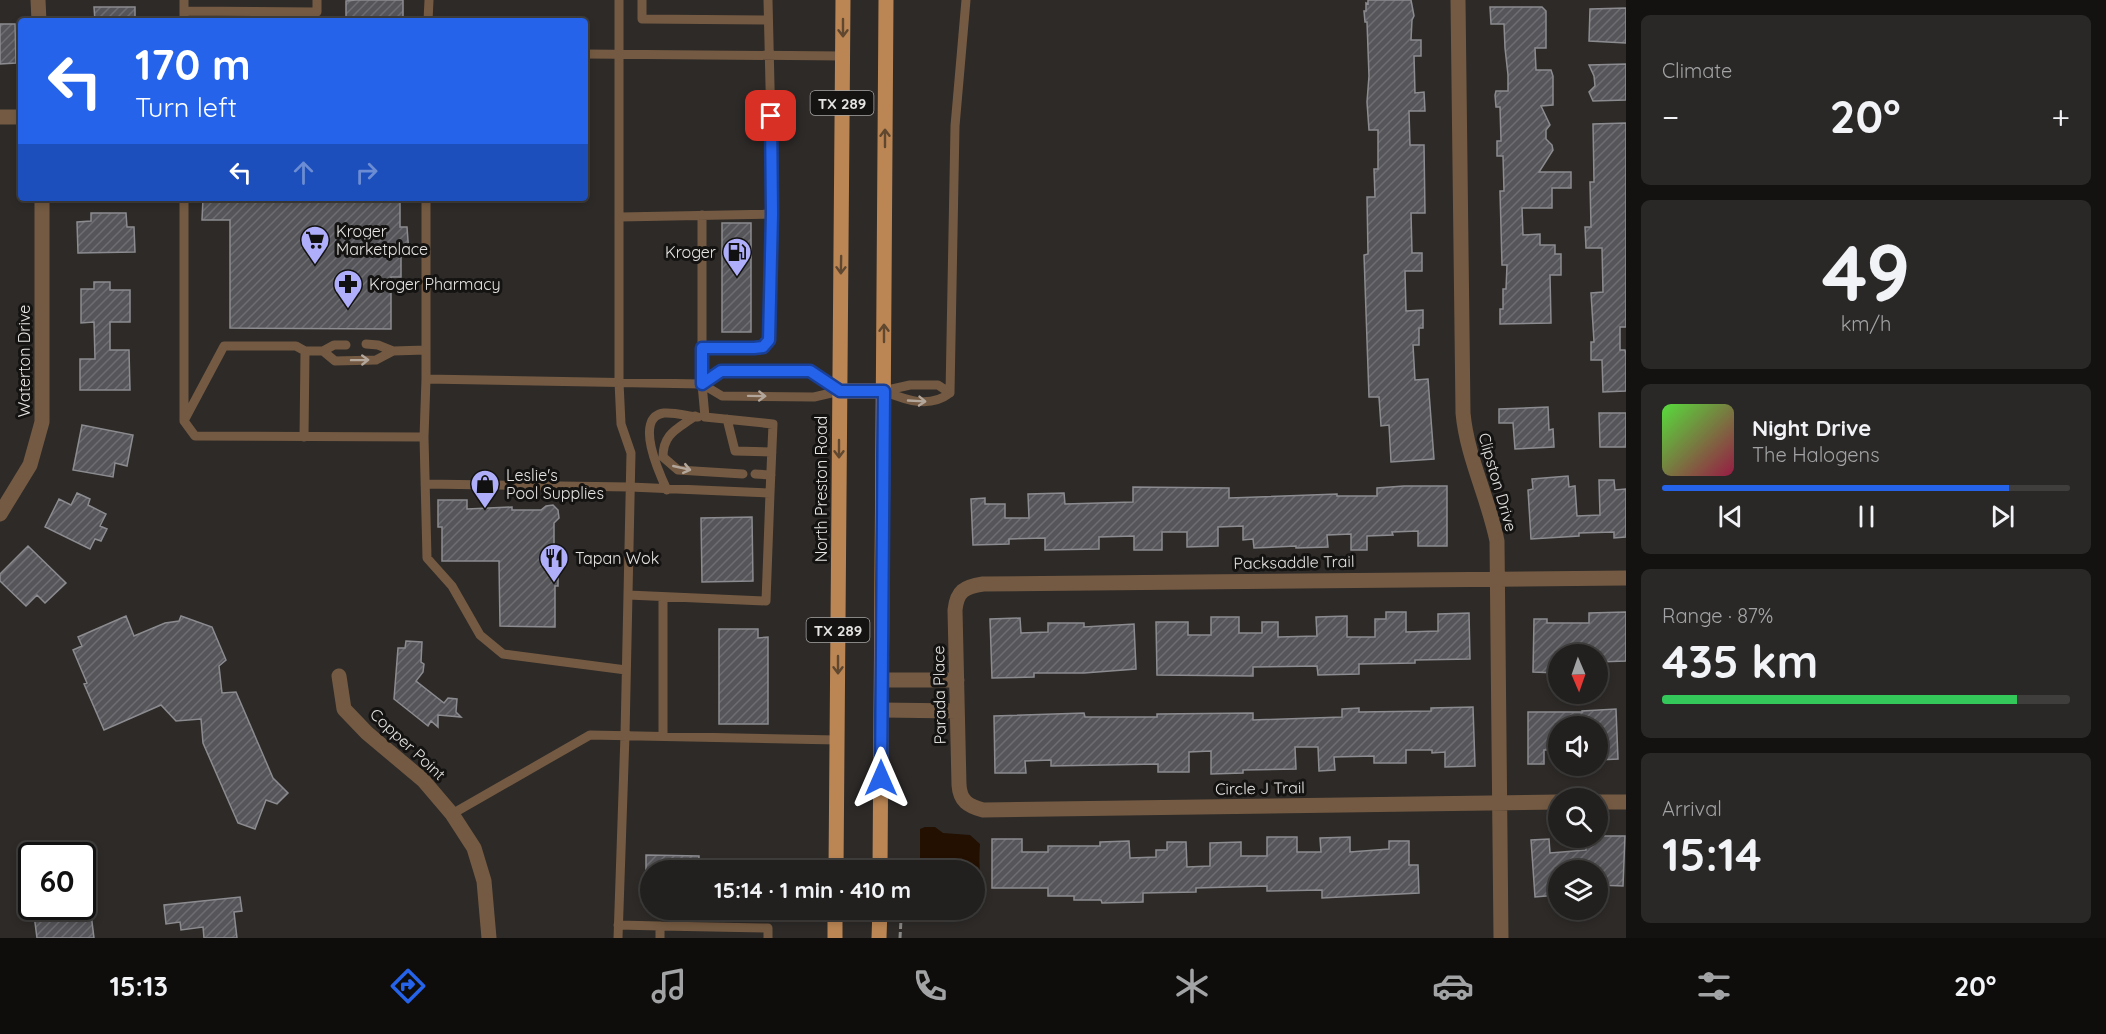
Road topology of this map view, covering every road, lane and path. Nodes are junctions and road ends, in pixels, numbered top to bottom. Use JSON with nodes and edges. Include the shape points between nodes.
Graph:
{"nodes":[{"id":1,"x":38,"y":0,"type":"edge"},
{"id":2,"x":184,"y":0,"type":"edge"},
{"id":3,"x":317,"y":0,"type":"edge"},
{"id":4,"x":429,"y":0,"type":"edge"},
{"id":5,"x":619,"y":0,"type":"edge"},
{"id":6,"x":642,"y":0,"type":"edge"},
{"id":7,"x":768,"y":0,"type":"edge"},
{"id":8,"x":843,"y":0,"type":"edge"},
{"id":9,"x":886,"y":0,"type":"edge"},
{"id":10,"x":966,"y":0,"type":"edge"},
{"id":11,"x":1458,"y":0,"type":"edge"},
{"id":12,"x":184,"y":16,"type":"edge"},
{"id":13,"x":39,"y":18,"type":"edge"},
{"id":14,"x":428,"y":18,"type":"edge"},
{"id":15,"x":768,"y":20,"type":"junction"},
{"id":16,"x":588,"y":54,"type":"edge"},
{"id":17,"x":619,"y":54,"type":"junction"},
{"id":18,"x":770,"y":56,"type":"junction"},
{"id":19,"x":843,"y":56,"type":"junction"},
{"id":20,"x":0,"y":117,"type":"edge"},
{"id":21,"x":18,"y":117,"type":"edge"},
{"id":22,"x":42,"y":201,"type":"edge"},
{"id":23,"x":184,"y":201,"type":"edge"},
{"id":24,"x":426,"y":201,"type":"edge"},
{"id":25,"x":772,"y":214,"type":"junction"},
{"id":26,"x":702,"y":215,"type":"junction"},
{"id":27,"x":620,"y":217,"type":"junction"},
{"id":28,"x":366,"y":344,"type":"dead end"},
{"id":29,"x":346,"y":345,"type":"dead end"},
{"id":30,"x":702,"y":348,"type":"junction"},
{"id":31,"x":426,"y":350,"type":"junction"},
{"id":32,"x":305,"y":351,"type":"junction"},
{"id":33,"x":323,"y":351,"type":"junction"},
{"id":34,"x":393,"y":351,"type":"junction"},
{"id":35,"x":426,"y":379,"type":"junction"},
{"id":36,"x":619,"y":381,"type":"junction"},
{"id":37,"x":702,"y":384,"type":"junction"},
{"id":38,"x":840,"y":391,"type":"junction"},
{"id":39,"x":884,"y":391,"type":"junction"},
{"id":40,"x":950,"y":393,"type":"junction"},
{"id":41,"x":700,"y":417,"type":"junction"},
{"id":42,"x":727,"y":419,"type":"junction"},
{"id":43,"x":184,"y":421,"type":"junction"},
{"id":44,"x":304,"y":437,"type":"junction"},
{"id":45,"x":424,"y":437,"type":"junction"},
{"id":46,"x":772,"y":452,"type":"junction"},
{"id":47,"x":743,"y":474,"type":"dead end"},
{"id":48,"x":755,"y":474,"type":"dead end"},
{"id":49,"x":771,"y":475,"type":"junction"},
{"id":50,"x":425,"y":484,"type":"junction"},
{"id":51,"x":630,"y":487,"type":"junction"},
{"id":52,"x":667,"y":490,"type":"junction"},
{"id":53,"x":771,"y":494,"type":"junction"},
{"id":54,"x":0,"y":514,"type":"edge"},
{"id":55,"x":1498,"y":578,"type":"junction"},
{"id":56,"x":1626,"y":578,"type":"edge"},
{"id":57,"x":963,"y":590,"type":"joint"},
{"id":58,"x":628,"y":595,"type":"junction"},
{"id":59,"x":663,"y":597,"type":"junction"},
{"id":60,"x":627,"y":670,"type":"junction"},
{"id":61,"x":339,"y":676,"type":"dead end"},
{"id":62,"x":882,"y":680,"type":"junction"},
{"id":63,"x":957,"y":680,"type":"junction"},
{"id":64,"x":882,"y":710,"type":"junction"},
{"id":65,"x":957,"y":711,"type":"junction"},
{"id":66,"x":625,"y":735,"type":"junction"},
{"id":67,"x":663,"y":736,"type":"junction"},
{"id":68,"x":837,"y":740,"type":"junction"},
{"id":69,"x":964,"y":801,"type":"joint"},
{"id":70,"x":1548,"y":802,"type":"edge"},
{"id":71,"x":1608,"y":802,"type":"edge"},
{"id":72,"x":1626,"y":802,"type":"edge"},
{"id":73,"x":1499,"y":803,"type":"junction"},
{"id":74,"x":452,"y":814,"type":"junction"},
{"id":75,"x":836,"y":860,"type":"edge"},
{"id":76,"x":880,"y":860,"type":"edge"},
{"id":77,"x":835,"y":920,"type":"edge"},
{"id":78,"x":880,"y":920,"type":"edge"},
{"id":79,"x":901,"y":920,"type":"dead end"},
{"id":80,"x":618,"y":925,"type":"junction"},
{"id":81,"x":660,"y":926,"type":"junction"},
{"id":82,"x":489,"y":938,"type":"edge"},
{"id":83,"x":618,"y":938,"type":"edge"},
{"id":84,"x":660,"y":938,"type":"edge"},
{"id":85,"x":768,"y":938,"type":"edge"},
{"id":86,"x":835,"y":938,"type":"edge"},
{"id":87,"x":879,"y":938,"type":"edge"},
{"id":88,"x":900,"y":938,"type":"edge"},
{"id":89,"x":1501,"y":938,"type":"edge"}],
"edges":[{"from":1,"to":13,"type":"street"},
{"from":2,"to":12,"type":"lane"},
{"from":3,"to":12,"type":"lane","via":[[317,12]]},
{"from":4,"to":14,"type":"lane"},
{"from":5,"to":17,"type":"lane"},
{"from":6,"to":15,"type":"lane","via":[[642,19]]},
{"from":7,"to":15,"type":"lane"},
{"from":8,"to":19,"type":"main road","name":"North Preston Road","number":"TX 289","one_way":true},
{"from":39,"to":9,"type":"main road","number":"TX 289","one_way":true},
{"from":10,"to":40,"type":"lane","via":[[955,126]]},
{"from":11,"to":55,"type":"street","name":"Clipston Drive","via":[[1463,413],[1465,437],[1497,541]]},
{"from":15,"to":18,"type":"lane"},
{"from":16,"to":17,"type":"lane"},
{"from":17,"to":18,"type":"lane"},
{"from":17,"to":27,"type":"lane"},
{"from":18,"to":19,"type":"lane"},
{"from":18,"to":25,"type":"lane"},
{"from":19,"to":38,"type":"main road","name":"North Preston Road","number":"TX 289","one_way":true},
{"from":20,"to":21,"type":"street"},
{"from":22,"to":54,"type":"street","name":"Waterton Drive","via":[[42,422],[30,465]]},
{"from":23,"to":43,"type":"lane"},
{"from":24,"to":31,"type":"lane"},
{"from":25,"to":26,"type":"lane"},
{"from":25,"to":30,"type":"lane","via":[[769,340],[763,347]]},
{"from":26,"to":27,"type":"lane"},
{"from":26,"to":30,"type":"lane"},
{"from":27,"to":36,"type":"lane"},
{"from":28,"to":34,"type":"lane"},
{"from":29,"to":33,"type":"lane","via":[[334,345]]},
{"from":30,"to":37,"type":"lane"},
{"from":31,"to":34,"type":"lane"},
{"from":31,"to":35,"type":"lane"},
{"from":32,"to":33,"type":"lane"},
{"from":32,"to":43,"type":"lane","via":[[296,346],[224,346]]},
{"from":32,"to":44,"type":"lane"},
{"from":33,"to":34,"type":"lane","one_way":true,"via":[[335,361],[376,360]]},
{"from":35,"to":36,"type":"lane"},
{"from":35,"to":45,"type":"lane"},
{"from":36,"to":37,"type":"lane"},
{"from":36,"to":51,"type":"lane","via":[[621,424],[631,453]]},
{"from":37,"to":38,"type":"lane","one_way":true,"via":[[722,396],[814,397]]},
{"from":37,"to":38,"type":"lane","via":[[721,371],[810,371]]},
{"from":37,"to":41,"type":"lane"},
{"from":38,"to":39,"type":"main road"},
{"from":38,"to":68,"type":"main road","name":"North Preston Road","number":"TX 289","one_way":true},
{"from":39,"to":40,"type":"lane","via":[[910,385],[938,385]]},
{"from":39,"to":40,"type":"lane","one_way":true,"via":[[909,401],[939,401]]},
{"from":39,"to":62,"type":"main road","number":"TX 289"},
{"from":41,"to":42,"type":"lane"},
{"from":41,"to":47,"type":"lane","one_way":true,"via":[[668,436],[663,456],[678,470]]},
{"from":41,"to":52,"type":"lane","via":[[663,413],[651,425],[654,461]]},
{"from":42,"to":46,"type":"lane","via":[[735,450]]},
{"from":42,"to":46,"type":"lane","via":[[773,424]]},
{"from":43,"to":44,"type":"lane","via":[[195,436]]},
{"from":44,"to":45,"type":"lane"},
{"from":45,"to":50,"type":"lane"},
{"from":46,"to":49,"type":"lane"},
{"from":48,"to":49,"type":"lane"},
{"from":49,"to":53,"type":"lane"},
{"from":50,"to":51,"type":"lane"},
{"from":50,"to":60,"type":"lane","via":[[427,558],[452,586],[480,635],[503,654]]},
{"from":51,"to":52,"type":"lane"},
{"from":51,"to":58,"type":"lane"},
{"from":52,"to":53,"type":"lane"},
{"from":53,"to":59,"type":"lane","via":[[766,601]]},
{"from":55,"to":56,"type":"street","name":"Packsaddle Trail"},
{"from":55,"to":57,"type":"street","name":"Packsaddle Trail","via":[[983,584]]},
{"from":55,"to":73,"type":"street","name":"Clipston Drive"},
{"from":57,"to":63,"type":"street","name":"Parada Place","via":[[955,610]]},
{"from":58,"to":59,"type":"lane"},
{"from":58,"to":60,"type":"lane"},
{"from":59,"to":67,"type":"lane"},
{"from":60,"to":66,"type":"lane"},
{"from":61,"to":74,"type":"street","name":"Copper Point","via":[[344,709],[423,780]]},
{"from":62,"to":63,"type":"street"},
{"from":62,"to":64,"type":"main road","number":"TX 289"},
{"from":63,"to":65,"type":"street","name":"Parada Place"},
{"from":64,"to":65,"type":"street"},
{"from":64,"to":76,"type":"main road","number":"TX 289"},
{"from":65,"to":69,"type":"street","name":"Parada Place","via":[[959,794]]},
{"from":66,"to":67,"type":"lane"},
{"from":66,"to":74,"type":"lane","via":[[590,735]]},
{"from":66,"to":80,"type":"lane"},
{"from":67,"to":68,"type":"lane"},
{"from":68,"to":75,"type":"main road","name":"North Preston Road","number":"TX 289"},
{"from":69,"to":73,"type":"street","name":"Circle J Trail","via":[[982,810]]},
{"from":70,"to":73,"type":"street","name":"Circle J Trail"},
{"from":71,"to":72,"type":"street"},
{"from":73,"to":89,"type":"street","name":"Clipston Drive"},
{"from":74,"to":82,"type":"street","name":"Copper Point","via":[[474,848],[484,881]]},
{"from":77,"to":86,"type":"main road"},
{"from":78,"to":87,"type":"main road"},
{"from":79,"to":88,"type":"path"},
{"from":80,"to":81,"type":"lane"},
{"from":80,"to":83,"type":"lane"},
{"from":81,"to":84,"type":"lane"},
{"from":81,"to":85,"type":"lane","via":[[768,928]]}]}
